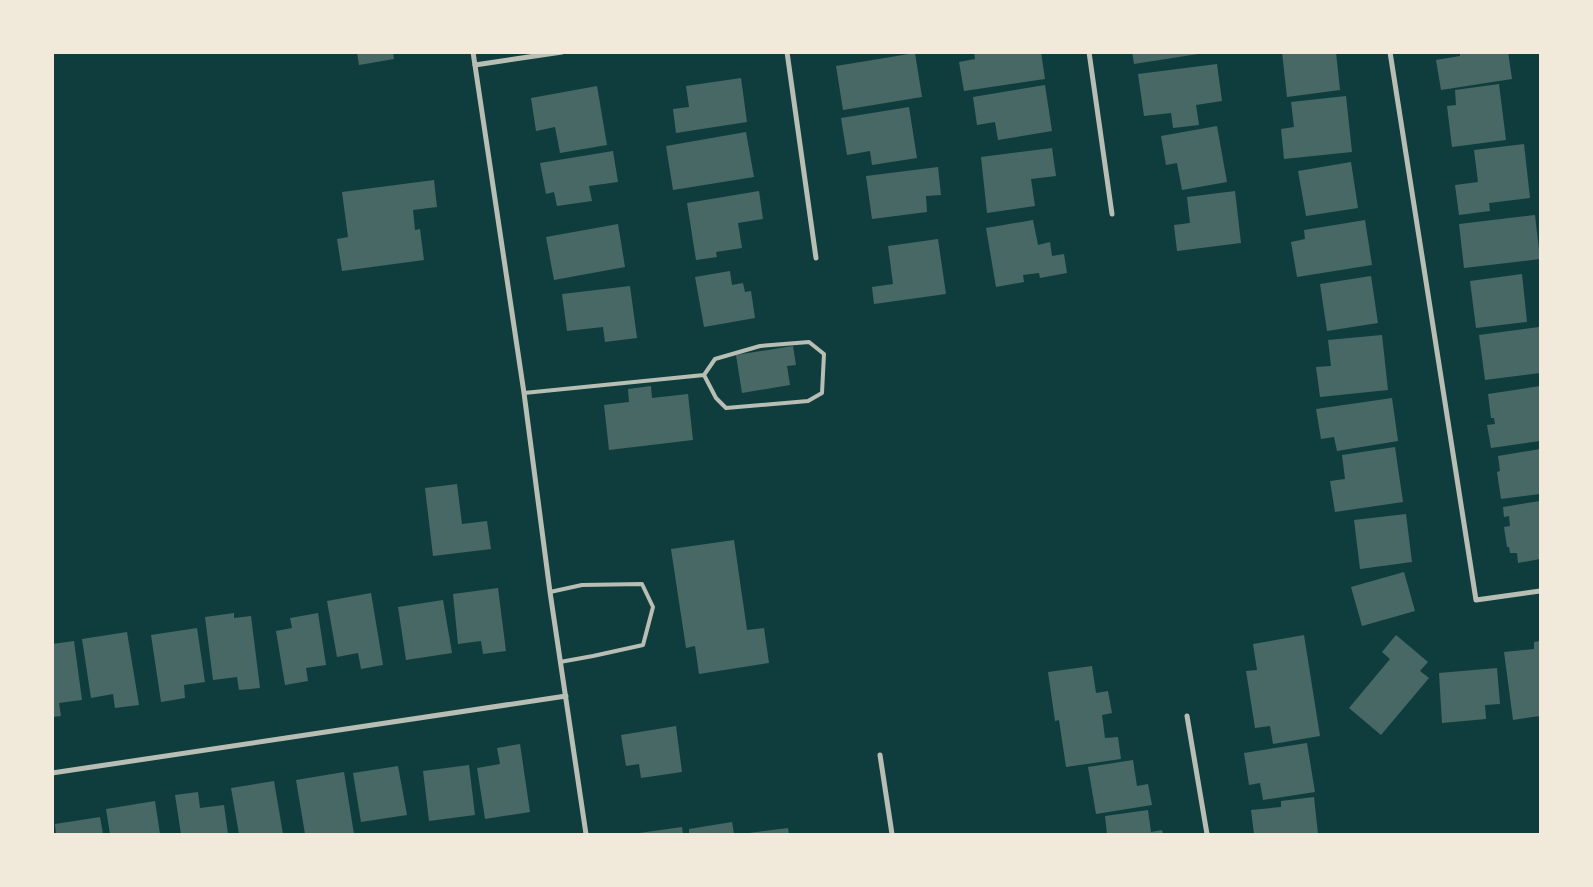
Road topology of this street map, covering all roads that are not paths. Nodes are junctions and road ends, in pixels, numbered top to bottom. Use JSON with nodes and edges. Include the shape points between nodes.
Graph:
{"nodes":[{"id":1,"x":473,"y":52,"type":"edge"},
{"id":2,"x":562,"y":52,"type":"edge"},
{"id":3,"x":786,"y":52,"type":"edge"},
{"id":4,"x":1089,"y":52,"type":"edge"},
{"id":5,"x":1390,"y":52,"type":"edge"},
{"id":6,"x":475,"y":66,"type":"junction"},
{"id":7,"x":1112,"y":214,"type":"dead end"},
{"id":8,"x":816,"y":258,"type":"dead end"},
{"id":9,"x":704,"y":375,"type":"junction"},
{"id":10,"x":524,"y":393,"type":"junction"},
{"id":11,"x":1540,"y":591,"type":"edge"},
{"id":12,"x":550,"y":592,"type":"junction"},
{"id":13,"x":560,"y":662,"type":"junction"},
{"id":14,"x":566,"y":696,"type":"junction"},
{"id":15,"x":1187,"y":716,"type":"dead end"},
{"id":16,"x":880,"y":755,"type":"dead end"},
{"id":17,"x":52,"y":773,"type":"edge"},
{"id":18,"x":586,"y":834,"type":"edge"},
{"id":19,"x":892,"y":834,"type":"edge"},
{"id":20,"x":1207,"y":834,"type":"edge"}],
"edges":[{"from":1,"to":6,"type":"street"},
{"from":2,"to":6,"type":"street"},
{"from":3,"to":8,"type":"street"},
{"from":4,"to":7,"type":"street"},
{"from":5,"to":11,"type":"street","via":[[1476,600]]},
{"from":6,"to":10,"type":"street"},
{"from":9,"to":9,"type":"lane","via":[[715,359],[760,346],[809,342],[824,354],[822,393],[808,401],[726,408],[716,398]]},
{"from":9,"to":10,"type":"lane"},
{"from":10,"to":12,"type":"street"},
{"from":12,"to":13,"type":"street"},
{"from":12,"to":13,"type":"lane","via":[[582,585],[642,584],[653,607],[643,645]]},
{"from":13,"to":14,"type":"street"},
{"from":14,"to":17,"type":"street"},
{"from":14,"to":18,"type":"street"},
{"from":15,"to":20,"type":"street"},
{"from":16,"to":19,"type":"street"}]}
